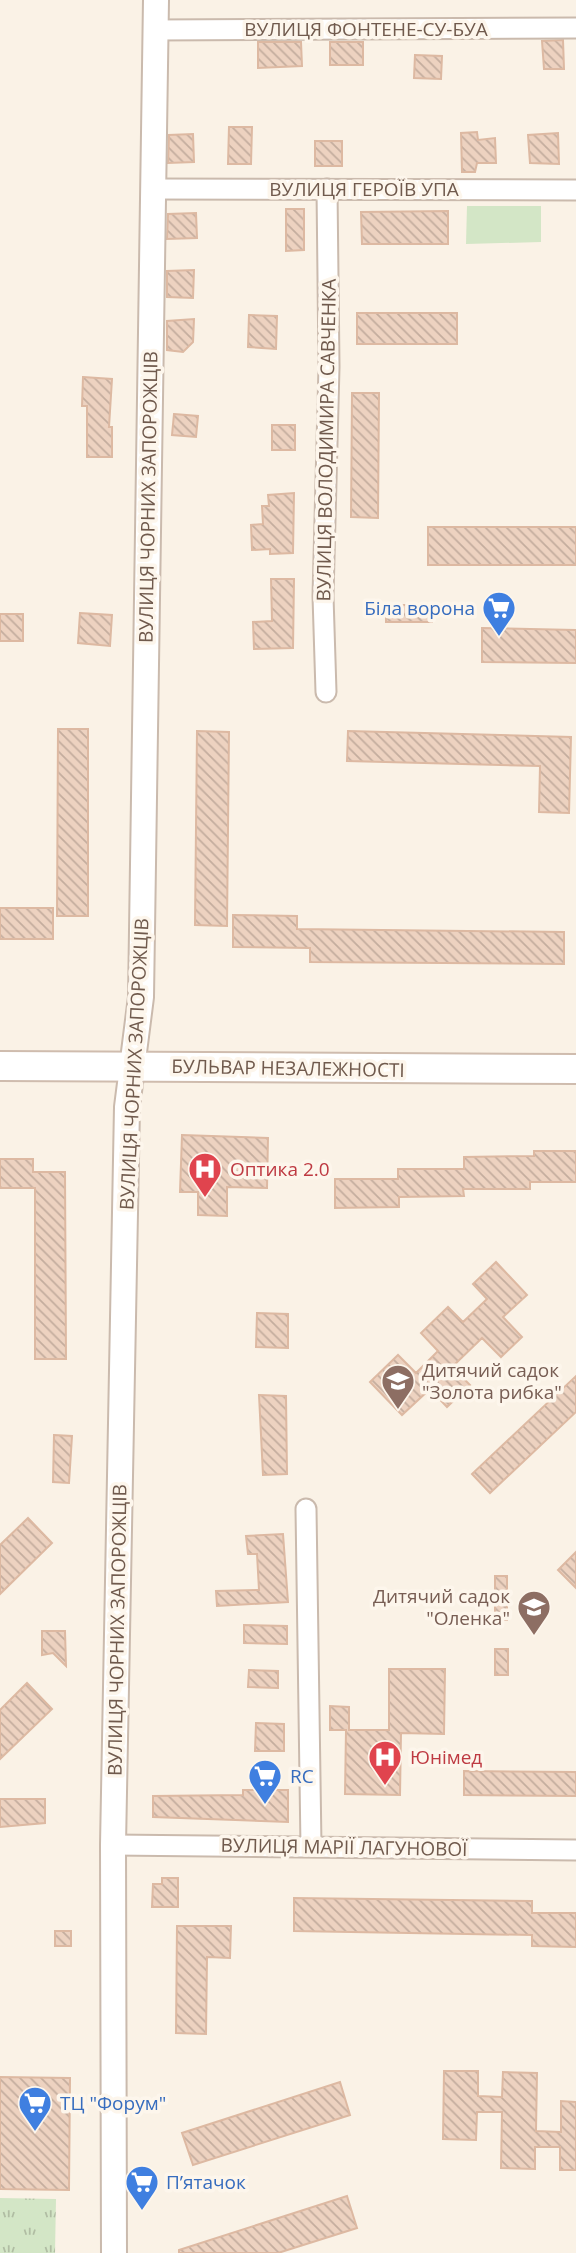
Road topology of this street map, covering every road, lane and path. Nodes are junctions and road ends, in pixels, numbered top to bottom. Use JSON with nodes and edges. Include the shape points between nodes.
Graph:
{"nodes":[{"id":1,"x":156,"y":0,"type":"edge"},
{"id":2,"x":576,"y":28,"type":"edge"},
{"id":3,"x":155,"y":30,"type":"junction"},
{"id":4,"x":153,"y":189,"type":"junction"},
{"id":5,"x":327,"y":189,"type":"junction"},
{"id":6,"x":576,"y":190,"type":"edge"},
{"id":7,"x":326,"y":692,"type":"dead end"},
{"id":8,"x":0,"y":1066,"type":"edge"},
{"id":9,"x":131,"y":1066,"type":"junction"},
{"id":10,"x":576,"y":1069,"type":"edge"},
{"id":11,"x":306,"y":1509,"type":"dead end"},
{"id":12,"x":113,"y":1845,"type":"junction"},
{"id":13,"x":311,"y":1846,"type":"junction"},
{"id":14,"x":576,"y":1850,"type":"edge"},
{"id":15,"x":114,"y":2253,"type":"edge"}],
"edges":[{"from":1,"to":3,"type":"street","name":"ВУЛИЦЯ ЧОРНИХ ЗАПОРОЖЦІВ"},
{"from":2,"to":3,"type":"street","name":"ВУЛИЦЯ ФОНТЕНЕ-СУ-БУА"},
{"from":3,"to":4,"type":"street","name":"ВУЛИЦЯ ЧОРНИХ ЗАПОРОЖЦІВ"},
{"from":4,"to":5,"type":"street","name":"ВУЛИЦЯ ГЕРОЇВ УПА"},
{"from":4,"to":9,"type":"street","name":"ВУЛИЦЯ ЧОРНИХ ЗАПОРОЖЦІВ","via":[[141,997]]},
{"from":5,"to":6,"type":"street","name":"ВУЛИЦЯ ГЕРОЇВ УПА"},
{"from":5,"to":7,"type":"street","name":"ВУЛИЦЯ ВОЛОДИМИРА САВЧЕНКА"},
{"from":8,"to":9,"type":"main road","name":"БУЛЬВАР НЕЗАЛЕЖНОСТІ"},
{"from":9,"to":10,"type":"main road","name":"БУЛЬВАР НЕЗАЛЕЖНОСТІ"},
{"from":9,"to":12,"type":"street","name":"ВУЛИЦЯ ЧОРНИХ ЗАПОРОЖЦІВ"},
{"from":11,"to":13,"type":"street"},
{"from":12,"to":13,"type":"street","name":"ВУЛИЦЯ МАРІЇ ЛАГУНОВОЇ"},
{"from":12,"to":15,"type":"street","name":"ВУЛИЦЯ ЧОРНИХ ЗАПОРОЖЦІВ"},
{"from":13,"to":14,"type":"street","name":"ВУЛИЦЯ МАРІЇ ЛАГУНОВОЇ"}]}
